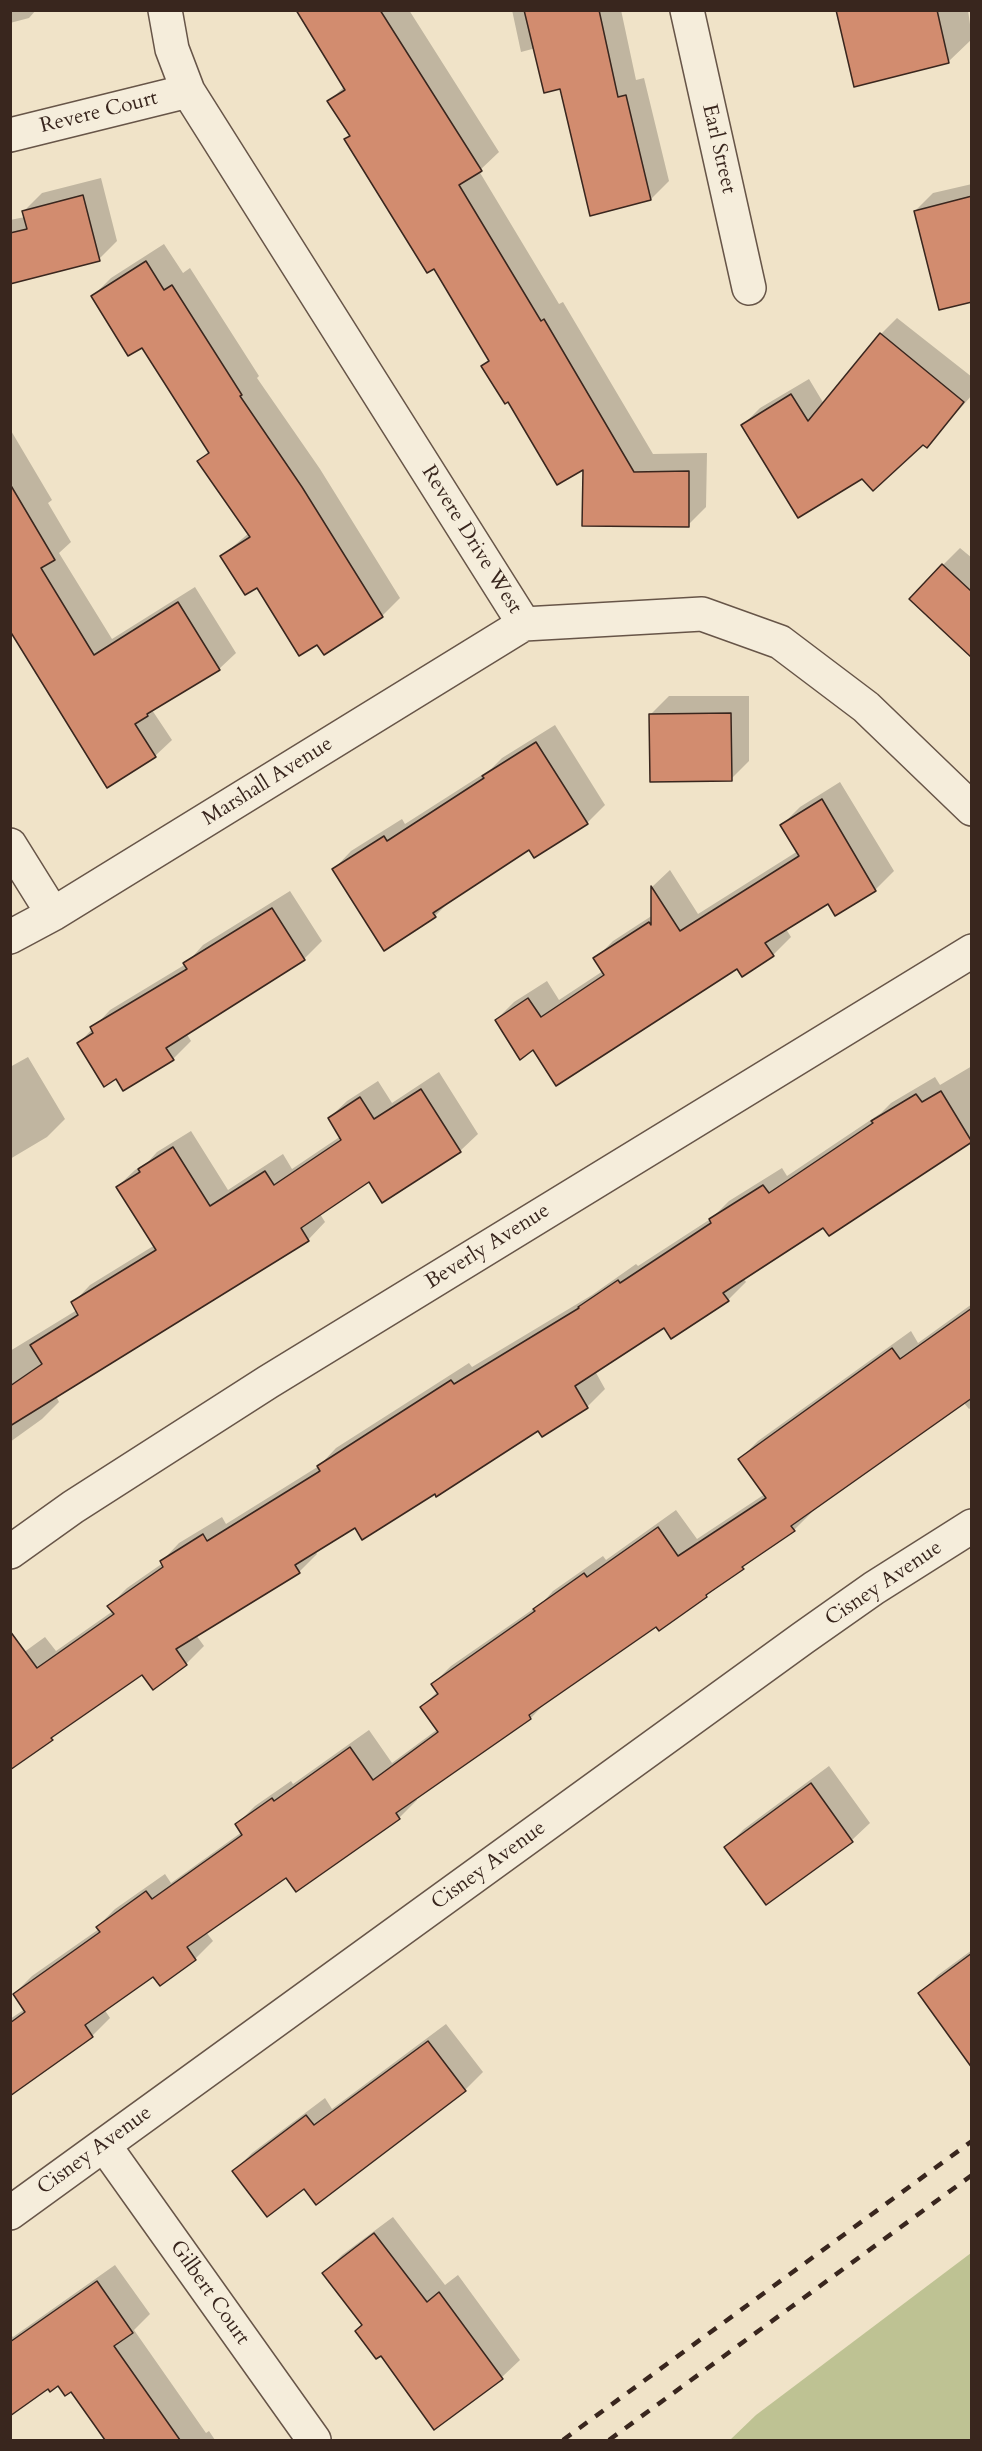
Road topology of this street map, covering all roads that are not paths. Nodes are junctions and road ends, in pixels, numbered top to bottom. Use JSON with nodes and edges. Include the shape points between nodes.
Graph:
{"nodes":[{"id":1,"x":165,"y":10,"type":"edge"},
{"id":2,"x":687,"y":10,"type":"edge"},
{"id":3,"x":188,"y":91,"type":"junction"},
{"id":4,"x":10,"y":135,"type":"edge"},
{"id":5,"x":749,"y":288,"type":"dead end"},
{"id":6,"x":524,"y":624,"type":"junction"},
{"id":7,"x":972,"y":809,"type":"edge"},
{"id":8,"x":10,"y":845,"type":"edge"},
{"id":9,"x":53,"y":915,"type":"junction"},
{"id":10,"x":10,"y":937,"type":"edge"},
{"id":11,"x":972,"y":951,"type":"edge"},
{"id":12,"x":972,"y":1526,"type":"edge"},
{"id":13,"x":10,"y":1552,"type":"edge"},
{"id":14,"x":104,"y":2145,"type":"junction"},
{"id":15,"x":10,"y":2213,"type":"edge"},
{"id":16,"x":315,"y":2440,"type":"edge"}],
"edges":[{"from":1,"to":3,"type":"street","name":"Revere Drive West","via":[[172,49]]},
{"from":2,"to":5,"type":"street","name":"Earl Street"},
{"from":3,"to":4,"type":"street","name":"Revere Court"},
{"from":3,"to":6,"type":"street","name":"Revere Drive West"},
{"from":6,"to":7,"type":"street","name":"Revere Drive West","via":[[702,614],[780,642],[866,707]]},
{"from":6,"to":9,"type":"street","name":"Marshall Avenue"},
{"from":8,"to":9,"type":"street"},
{"from":9,"to":10,"type":"street","name":"Marshall Avenue"},
{"from":11,"to":13,"type":"street","name":"Beverly Avenue","via":[[268,1382]]},
{"from":12,"to":14,"type":"street","name":"Cisney Avenue","via":[[803,1638]]},
{"from":14,"to":15,"type":"street","name":"Cisney Avenue"},
{"from":14,"to":16,"type":"street","name":"Gilbert Court"}]}
